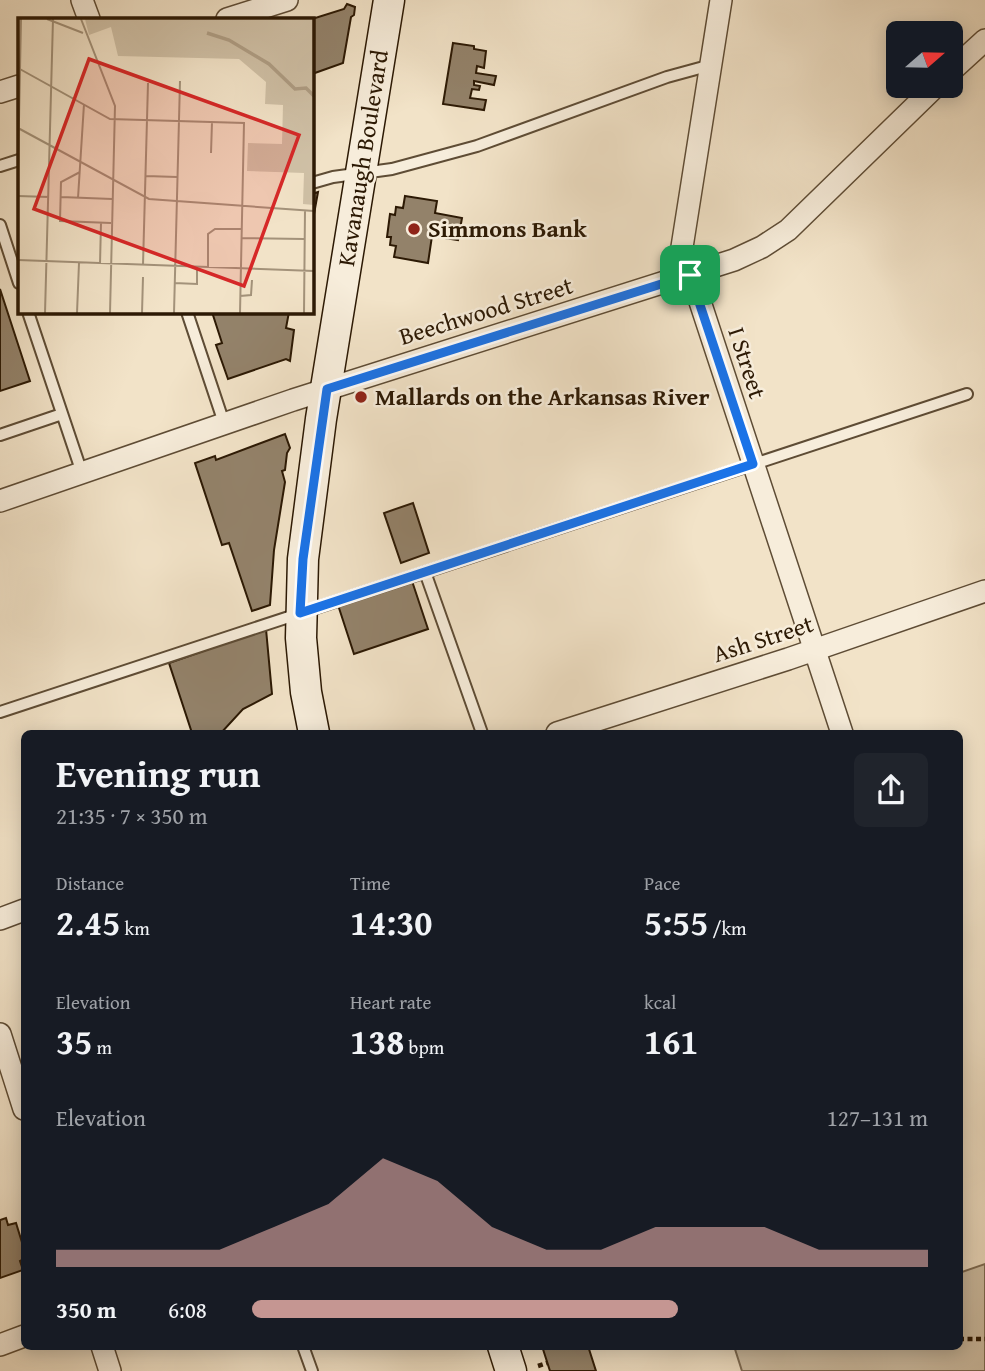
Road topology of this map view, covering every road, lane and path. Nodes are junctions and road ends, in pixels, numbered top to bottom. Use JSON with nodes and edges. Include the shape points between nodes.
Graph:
{"nodes":[{"id":1,"x":82,"y":0,"type":"edge"},
{"id":2,"x":286,"y":0,"type":"edge"},
{"id":3,"x":389,"y":0,"type":"edge"},
{"id":4,"x":721,"y":0,"type":"edge"},
{"id":5,"x":89,"y":18,"type":"edge"},
{"id":6,"x":230,"y":18,"type":"edge"},
{"id":7,"x":985,"y":40,"type":"edge"},
{"id":8,"x":963,"y":60,"type":"edge"},
{"id":9,"x":711,"y":65,"type":"junction"},
{"id":10,"x":18,"y":86,"type":"edge"},
{"id":11,"x":0,"y":92,"type":"edge"},
{"id":12,"x":924,"y":98,"type":"edge"},
{"id":13,"x":18,"y":160,"type":"edge"},
{"id":14,"x":0,"y":166,"type":"edge"},
{"id":15,"x":360,"y":173,"type":"junction"},
{"id":16,"x":313,"y":182,"type":"edge"},
{"id":17,"x":0,"y":225,"type":"edge"},
{"id":18,"x":690,"y":275,"type":"junction"},
{"id":19,"x":18,"y":280,"type":"edge"},
{"id":20,"x":29,"y":313,"type":"edge"},
{"id":21,"x":187,"y":313,"type":"edge"},
{"id":22,"x":327,"y":389,"type":"junction"},
{"id":23,"x":967,"y":394,"type":"dead end"},
{"id":24,"x":62,"y":415,"type":"junction"},
{"id":25,"x":224,"y":423,"type":"junction"},
{"id":26,"x":0,"y":435,"type":"edge"},
{"id":27,"x":753,"y":464,"type":"junction"},
{"id":28,"x":82,"y":472,"type":"junction"},
{"id":29,"x":0,"y":501,"type":"edge"},
{"id":30,"x":425,"y":572,"type":"junction"},
{"id":31,"x":985,"y":591,"type":"edge"},
{"id":32,"x":300,"y":613,"type":"junction"},
{"id":33,"x":814,"y":650,"type":"junction"},
{"id":34,"x":0,"y":712,"type":"edge"},
{"id":35,"x":313,"y":730,"type":"edge"},
{"id":36,"x":481,"y":730,"type":"edge"},
{"id":37,"x":566,"y":730,"type":"edge"},
{"id":38,"x":841,"y":730,"type":"edge"},
{"id":39,"x":21,"y":911,"type":"edge"},
{"id":40,"x":0,"y":919,"type":"edge"},
{"id":41,"x":0,"y":1034,"type":"edge"},
{"id":42,"x":4,"y":1062,"type":"edge"},
{"id":43,"x":21,"y":1102,"type":"edge"},
{"id":44,"x":21,"y":1337,"type":"edge"},
{"id":45,"x":963,"y":1339,"type":"edge"},
{"id":46,"x":985,"y":1339,"type":"edge"},
{"id":47,"x":0,"y":1345,"type":"edge"},
{"id":48,"x":103,"y":1350,"type":"edge"},
{"id":49,"x":304,"y":1350,"type":"edge"},
{"id":50,"x":507,"y":1350,"type":"edge"},
{"id":51,"x":547,"y":1363,"type":"dead end"},
{"id":52,"x":524,"y":1369,"type":"edge"},
{"id":53,"x":110,"y":1371,"type":"edge"},
{"id":54,"x":312,"y":1371,"type":"edge"}],
"edges":[{"from":1,"to":5,"type":"street"},
{"from":2,"to":6,"type":"street"},
{"from":3,"to":15,"type":"street","name":"Kavanaugh Boulevard"},
{"from":4,"to":9,"type":"street","name":"I Street"},
{"from":7,"to":8,"type":"street"},
{"from":9,"to":15,"type":"lane","via":[[477,146]]},
{"from":9,"to":18,"type":"street","name":"I Street","via":[[682,247]]},
{"from":10,"to":11,"type":"street"},
{"from":12,"to":18,"type":"street","name":"Beechwood Street","via":[[788,230],[743,256]]},
{"from":13,"to":14,"type":"lane"},
{"from":15,"to":16,"type":"lane"},
{"from":15,"to":22,"type":"street","name":"Kavanaugh Boulevard"},
{"from":17,"to":19,"type":"lane"},
{"from":18,"to":22,"type":"street","name":"Beechwood Street"},
{"from":18,"to":27,"type":"street","name":"I Street"},
{"from":20,"to":24,"type":"lane"},
{"from":21,"to":25,"type":"lane"},
{"from":22,"to":25,"type":"street","name":"Beechwood Street"},
{"from":22,"to":32,"type":"street","name":"Kavanaugh Boulevard"},
{"from":23,"to":27,"type":"lane"},
{"from":24,"to":26,"type":"lane"},
{"from":24,"to":28,"type":"lane"},
{"from":25,"to":28,"type":"street","name":"Beechwood Street"},
{"from":27,"to":30,"type":"lane"},
{"from":27,"to":33,"type":"street","name":"I Street"},
{"from":28,"to":29,"type":"street","name":"Beechwood Street"},
{"from":30,"to":32,"type":"lane"},
{"from":30,"to":36,"type":"lane"},
{"from":31,"to":33,"type":"street","name":"Ash Street"},
{"from":32,"to":34,"type":"lane"},
{"from":32,"to":35,"type":"street","name":"Kavanaugh Boulevard"},
{"from":33,"to":37,"type":"street","name":"Ash Street"},
{"from":33,"to":38,"type":"street","name":"I Street"},
{"from":39,"to":40,"type":"street"},
{"from":41,"to":42,"type":"street"},
{"from":42,"to":43,"type":"street"},
{"from":44,"to":47,"type":"street"},
{"from":45,"to":46,"type":"path"},
{"from":48,"to":53,"type":"street"},
{"from":49,"to":54,"type":"lane"},
{"from":50,"to":52,"type":"street"},
{"from":51,"to":52,"type":"path"}]}
